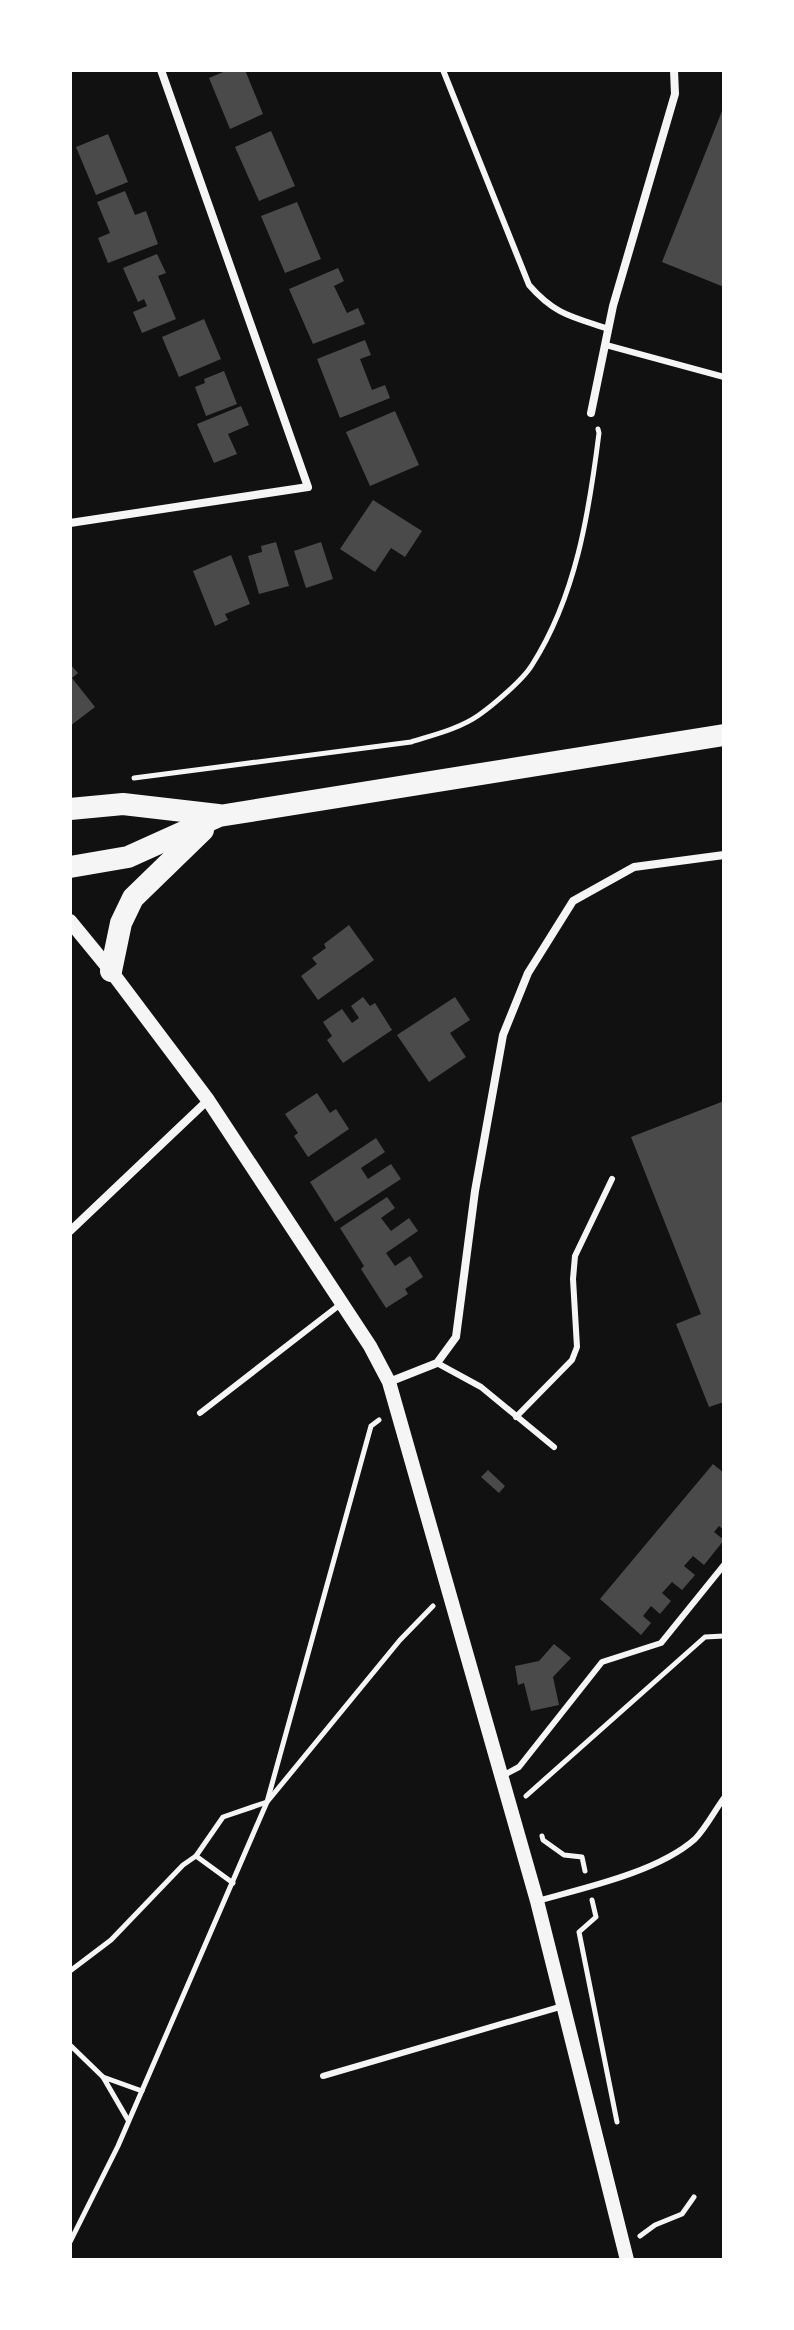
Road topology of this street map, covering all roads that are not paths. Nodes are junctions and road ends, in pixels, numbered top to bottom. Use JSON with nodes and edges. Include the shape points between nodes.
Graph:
{"nodes":[{"id":1,"x":161,"y":70,"type":"edge"},
{"id":2,"x":443,"y":70,"type":"edge"},
{"id":3,"x":674,"y":70,"type":"edge"},
{"id":4,"x":609,"y":329,"type":"junction"},
{"id":5,"x":606,"y":345,"type":"junction"},
{"id":6,"x":724,"y":377,"type":"edge"},
{"id":7,"x":591,"y":413,"type":"road end"},
{"id":8,"x":70,"y":523,"type":"edge"},
{"id":9,"x":724,"y":735,"type":"edge"},
{"id":10,"x":70,"y":809,"type":"edge"},
{"id":11,"x":219,"y":816,"type":"junction"},
{"id":12,"x":724,"y":855,"type":"edge"},
{"id":13,"x":70,"y":867,"type":"edge"},
{"id":14,"x":70,"y":921,"type":"edge"},
{"id":15,"x":111,"y":971,"type":"junction"},
{"id":16,"x":208,"y":1100,"type":"junction"},
{"id":17,"x":612,"y":1179,"type":"dead end"},
{"id":18,"x":70,"y":1231,"type":"edge"},
{"id":19,"x":342,"y":1303,"type":"junction"},
{"id":20,"x":437,"y":1363,"type":"junction"},
{"id":21,"x":389,"y":1382,"type":"junction"},
{"id":22,"x":200,"y":1413,"type":"dead end"},
{"id":23,"x":516,"y":1417,"type":"junction"},
{"id":24,"x":554,"y":1447,"type":"dead end"},
{"id":25,"x":724,"y":1565,"type":"edge"},
{"id":26,"x":502,"y":1776,"type":"junction"},
{"id":27,"x":724,"y":1798,"type":"edge"},
{"id":28,"x":537,"y":1901,"type":"junction"},
{"id":29,"x":563,"y":2006,"type":"junction"},
{"id":30,"x":323,"y":2076,"type":"dead end"},
{"id":31,"x":625,"y":2254,"type":"edge"}],
"edges":[{"from":1,"to":8,"type":"street","via":[[308,487]]},
{"from":2,"to":4,"type":"lane","via":[[529,285],[559,313]]},
{"from":3,"to":4,"type":"street","via":[[675,94]]},
{"from":4,"to":5,"type":"street"},
{"from":5,"to":6,"type":"lane"},
{"from":5,"to":7,"type":"street"},
{"from":9,"to":11,"type":"highway"},
{"from":10,"to":11,"type":"highway","via":[[123,804]]},
{"from":11,"to":13,"type":"highway","via":[[128,857]]},
{"from":11,"to":15,"type":"highway","via":[[133,898],[121,923]]},
{"from":12,"to":20,"type":"street","via":[[634,867],[573,901],[528,973],[503,1035],[456,1337]]},
{"from":14,"to":15,"type":"street"},
{"from":15,"to":16,"type":"street"},
{"from":16,"to":18,"type":"street"},
{"from":16,"to":19,"type":"street"},
{"from":17,"to":23,"type":"lane","via":[[575,1256],[577,1347],[572,1360]]},
{"from":19,"to":21,"type":"street"},
{"from":19,"to":22,"type":"lane"},
{"from":20,"to":21,"type":"street"},
{"from":20,"to":23,"type":"lane","via":[[481,1387]]},
{"from":21,"to":26,"type":"street"},
{"from":23,"to":24,"type":"lane"},
{"from":25,"to":26,"type":"lane","via":[[661,1643],[602,1662],[519,1767]]},
{"from":26,"to":28,"type":"street"},
{"from":27,"to":28,"type":"lane","via":[[696,1838],[662,1860]]},
{"from":28,"to":29,"type":"street"},
{"from":29,"to":30,"type":"lane"},
{"from":29,"to":31,"type":"street"}]}
